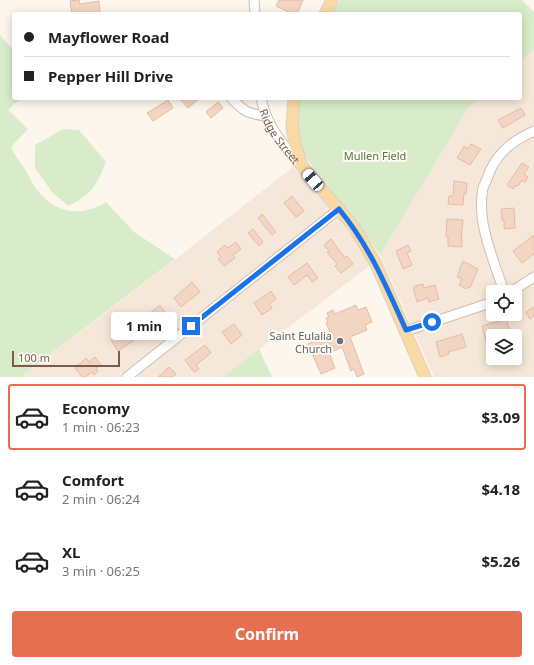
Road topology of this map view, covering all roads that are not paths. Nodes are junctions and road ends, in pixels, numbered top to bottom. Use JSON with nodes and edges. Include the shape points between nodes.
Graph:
{"nodes":[{"id":1,"x":254,"y":0,"type":"edge"},
{"id":2,"x":332,"y":0,"type":"edge"},
{"id":3,"x":255,"y":12,"type":"edge"},
{"id":4,"x":326,"y":12,"type":"edge"},
{"id":5,"x":233,"y":100,"type":"edge"},
{"id":6,"x":262,"y":100,"type":"edge"},
{"id":7,"x":294,"y":100,"type":"edge"},
{"id":8,"x":266,"y":116,"type":"junction"},
{"id":9,"x":534,"y":131,"type":"edge"},
{"id":10,"x":302,"y":166,"type":"junction"},
{"id":11,"x":339,"y":209,"type":"junction"},
{"id":12,"x":534,"y":277,"type":"edge"},
{"id":13,"x":502,"y":285,"type":"edge"},
{"id":14,"x":522,"y":285,"type":"edge"},
{"id":15,"x":486,"y":304,"type":"edge"},
{"id":16,"x":406,"y":330,"type":"junction"},
{"id":17,"x":127,"y":377,"type":"edge"},
{"id":18,"x":425,"y":377,"type":"edge"}],
"edges":[{"from":1,"to":3,"type":"street"},
{"from":2,"to":4,"type":"main road"},
{"from":5,"to":8,"type":"street","via":[[247,112]]},
{"from":6,"to":8,"type":"street","name":"Ridge Street"},
{"from":7,"to":10,"type":"main road","via":[[294,144]]},
{"from":8,"to":10,"type":"street","name":"Ridge Street","via":[[275,134]]},
{"from":9,"to":13,"type":"street","via":[[519,137],[503,151],[484,187],[481,206],[483,225]]},
{"from":10,"to":11,"type":"main road","name":"Ridge Street"},
{"from":11,"to":16,"type":"main road","name":"Ridge Street","via":[[354,227],[376,264]]},
{"from":11,"to":17,"type":"street"},
{"from":12,"to":14,"type":"street"},
{"from":15,"to":16,"type":"street"},
{"from":16,"to":18,"type":"main road","name":"Ridge Street"}]}
